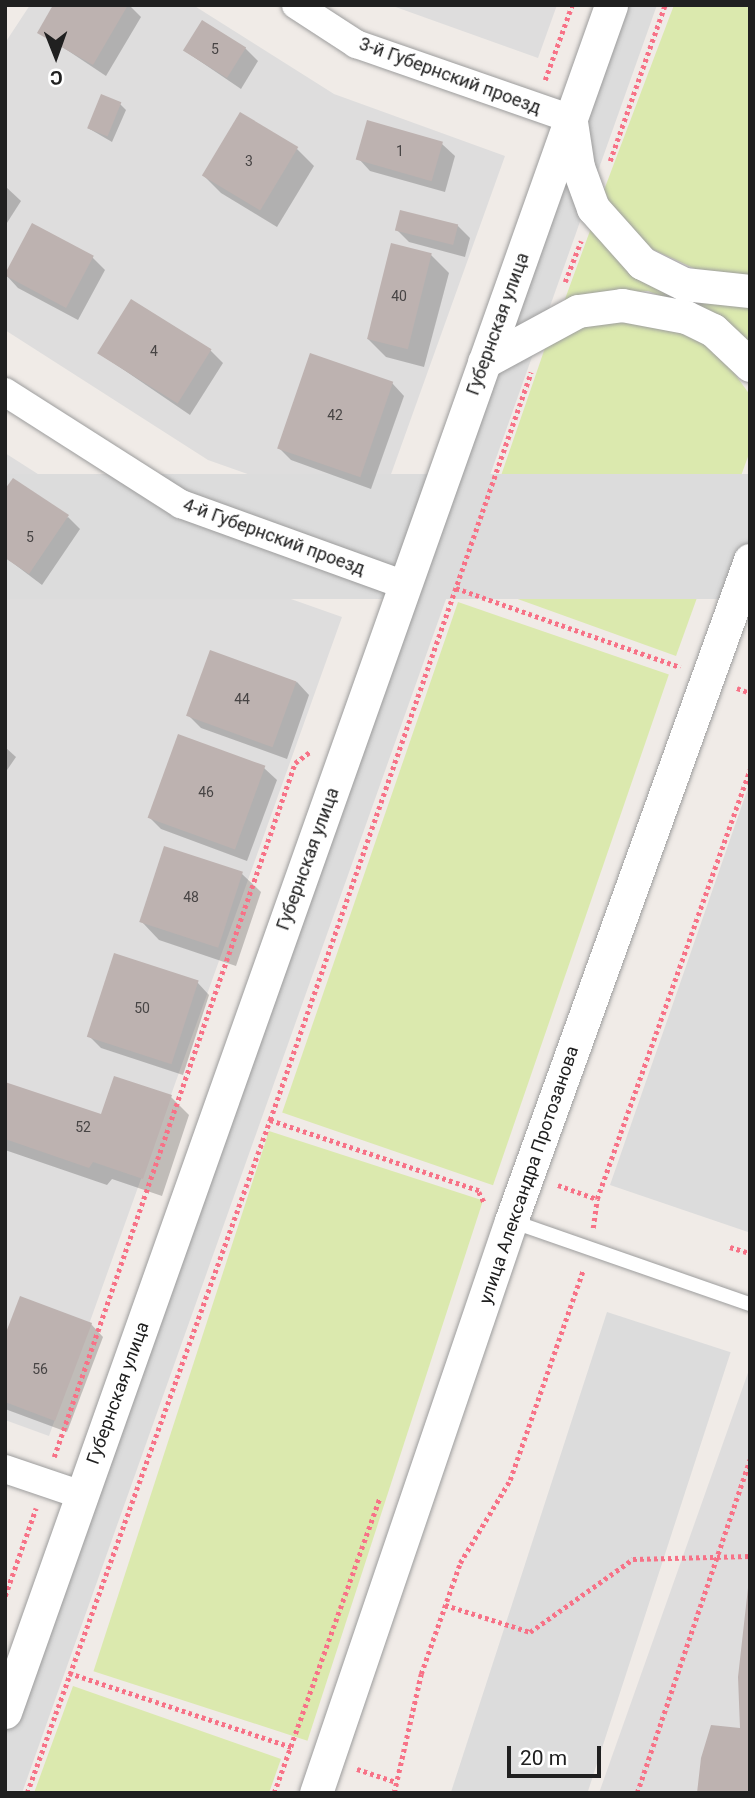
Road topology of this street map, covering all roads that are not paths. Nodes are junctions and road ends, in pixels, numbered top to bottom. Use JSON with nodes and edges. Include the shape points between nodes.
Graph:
{"nodes":[{"id":1,"x":296,"y":5,"type":"edge"},
{"id":2,"x":611,"y":5,"type":"edge"},
{"id":3,"x":571,"y":119,"type":"junction"},
{"id":4,"x":750,"y":291,"type":"edge"},
{"id":5,"x":484,"y":362,"type":"junction"},
{"id":6,"x":750,"y":365,"type":"edge"},
{"id":7,"x":5,"y":392,"type":"edge"},
{"id":8,"x":750,"y":560,"type":"edge"},
{"id":9,"x":405,"y":585,"type":"junction"},
{"id":10,"x":742,"y":604,"type":"edge"},
{"id":11,"x":511,"y":1221,"type":"junction"},
{"id":12,"x":750,"y":1304,"type":"edge"},
{"id":13,"x":5,"y":1469,"type":"edge"},
{"id":14,"x":82,"y":1494,"type":"junction"},
{"id":15,"x":5,"y":1712,"type":"edge"},
{"id":16,"x":316,"y":1793,"type":"edge"}],
"edges":[{"from":1,"to":3,"type":"street","name":"3-й Губернский проезд","via":[[356,44]]},
{"from":2,"to":3,"type":"street","name":"Губернская улица"},
{"from":3,"to":4,"type":"street","via":[[578,167],[593,208],[642,263],[684,284]]},
{"from":3,"to":5,"type":"street","name":"Губернская улица"},
{"from":5,"to":6,"type":"street","via":[[578,311],[622,305],[659,310],[713,330]]},
{"from":5,"to":9,"type":"street","name":"Губернская улица"},
{"from":7,"to":9,"type":"street","name":"4-й Губернский проезд","via":[[181,504]]},
{"from":8,"to":10,"type":"street","name":"улица Александра Протозанова"},
{"from":9,"to":14,"type":"street","name":"Губернская улица"},
{"from":10,"to":11,"type":"street","name":"улица Александра Протозанова","via":[[708,677]]},
{"from":11,"to":12,"type":"lane"},
{"from":11,"to":16,"type":"street","name":"улица Александра Протозанова"},
{"from":13,"to":14,"type":"street"},
{"from":14,"to":15,"type":"street","name":"Губернская улица"}]}
